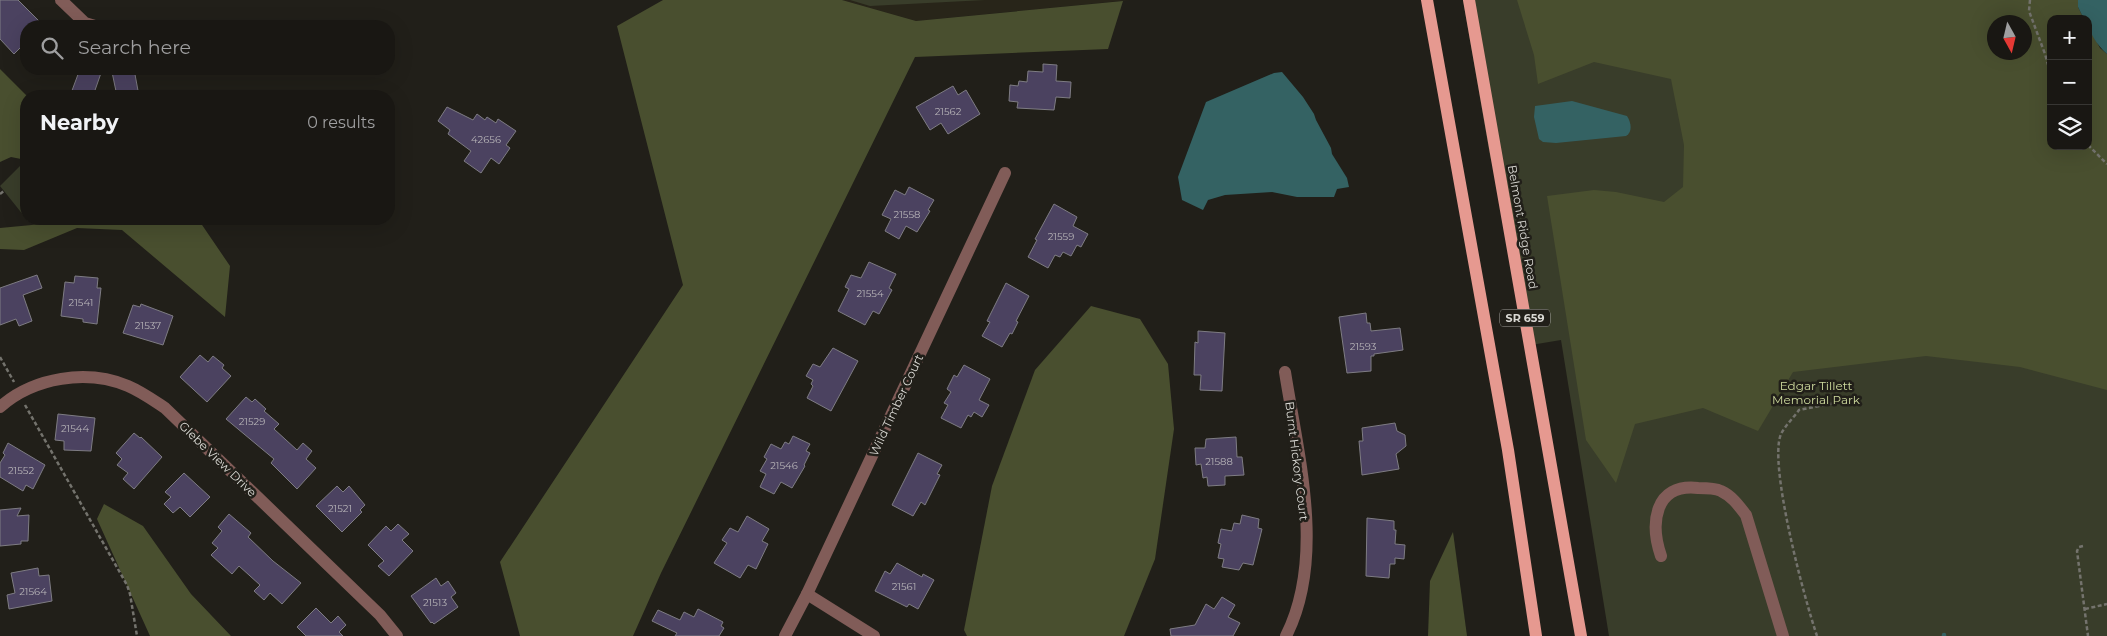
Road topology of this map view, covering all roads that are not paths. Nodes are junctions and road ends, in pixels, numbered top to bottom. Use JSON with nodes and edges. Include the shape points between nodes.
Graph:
{"nodes":[{"id":1,"x":61,"y":0,"type":"edge"},
{"id":2,"x":1427,"y":0,"type":"edge"},
{"id":3,"x":1469,"y":0,"type":"edge"},
{"id":4,"x":82,"y":20,"type":"edge"},
{"id":5,"x":1005,"y":172,"type":"dead end"},
{"id":6,"x":1285,"y":372,"type":"dead end"},
{"id":7,"x":0,"y":407,"type":"edge"},
{"id":8,"x":1661,"y":556,"type":"dead end"},
{"id":9,"x":807,"y":594,"type":"junction"},
{"id":10,"x":398,"y":636,"type":"edge"},
{"id":11,"x":786,"y":636,"type":"edge"},
{"id":12,"x":874,"y":636,"type":"edge"},
{"id":13,"x":1286,"y":636,"type":"edge"},
{"id":14,"x":1536,"y":636,"type":"edge"},
{"id":15,"x":1581,"y":636,"type":"edge"},
{"id":16,"x":1783,"y":636,"type":"edge"}],
"edges":[{"from":1,"to":4,"type":"street"},
{"from":2,"to":14,"type":"main road","number":"SR 659","via":[[1508,450]]},
{"from":3,"to":15,"type":"main road","name":"Belmont Ridge Road","number":"SR 659"},
{"from":5,"to":9,"type":"street","name":"Wild Timber Court"},
{"from":6,"to":13,"type":"street","name":"Burnt Hickory Court","via":[[1303,491],[1306,549],[1304,585],[1296,617]]},
{"from":7,"to":10,"type":"street","name":"Glebe View Drive","via":[[19,393],[42,383],[83,377],[107,380],[146,395],[172,415]]},
{"from":8,"to":16,"type":"street","via":[[1656,514],[1669,494],[1686,486],[1720,491],[1734,500],[1746,515]]},
{"from":9,"to":11,"type":"street","name":"Wild Timber Court"},
{"from":9,"to":12,"type":"street"}]}
